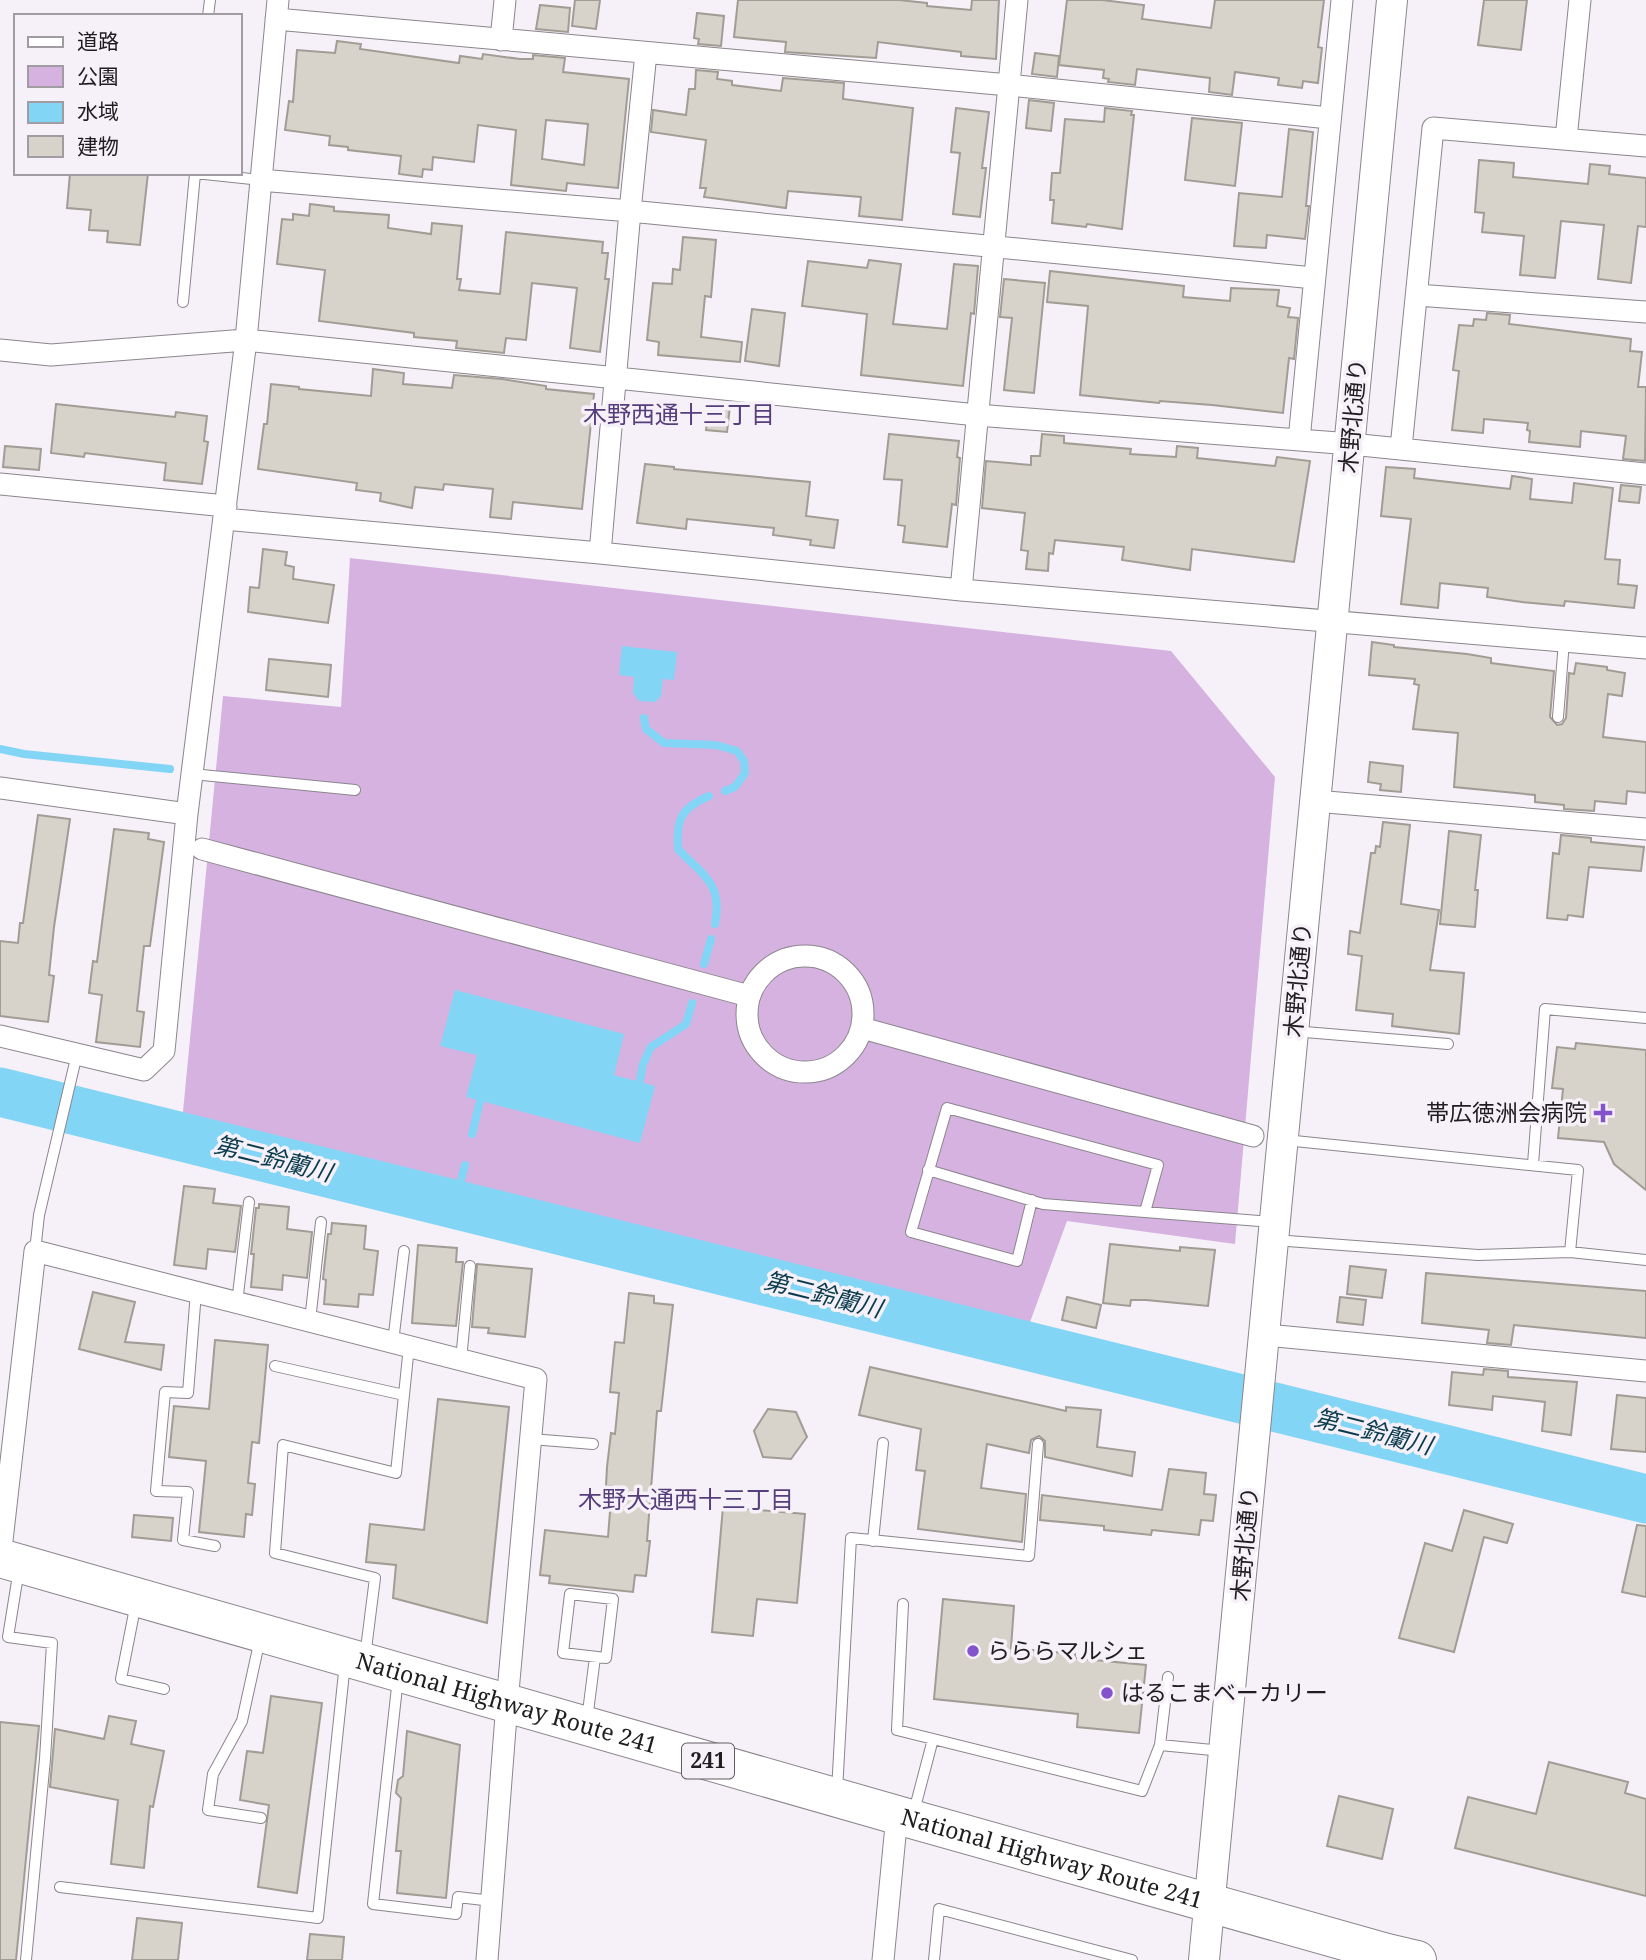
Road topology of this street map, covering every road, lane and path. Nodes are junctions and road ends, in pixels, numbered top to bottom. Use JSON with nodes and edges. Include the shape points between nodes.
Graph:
{"nodes":[{"id":1,"x":505,"y":0,"type":"edge"},
{"id":2,"x":1017,"y":0,"type":"edge"},
{"id":3,"x":1342,"y":0,"type":"edge"},
{"id":4,"x":1392,"y":0,"type":"edge"},
{"id":5,"x":1580,"y":0,"type":"edge"},
{"id":6,"x":277,"y":10,"type":"edge"},
{"id":7,"x":501,"y":40,"type":"junction"},
{"id":8,"x":646,"y":53,"type":"junction"},
{"id":9,"x":1009,"y":85,"type":"junction"},
{"id":10,"x":1329,"y":118,"type":"junction"},
{"id":11,"x":1566,"y":139,"type":"junction"},
{"id":12,"x":1646,"y":146,"type":"edge"},
{"id":13,"x":195,"y":175,"type":"edge"},
{"id":14,"x":206,"y":175,"type":"edge"},
{"id":15,"x":260,"y":180,"type":"junction"},
{"id":16,"x":630,"y":211,"type":"junction"},
{"id":17,"x":992,"y":246,"type":"junction"},
{"id":18,"x":1314,"y":278,"type":"junction"},
{"id":19,"x":1417,"y":295,"type":"junction"},
{"id":20,"x":183,"y":302,"type":"dead end"},
{"id":21,"x":1646,"y":312,"type":"edge"},
{"id":22,"x":246,"y":340,"type":"junction"},
{"id":23,"x":0,"y":350,"type":"edge"},
{"id":24,"x":616,"y":379,"type":"junction"},
{"id":25,"x":978,"y":415,"type":"junction"},
{"id":26,"x":1299,"y":440,"type":"junction"},
{"id":27,"x":1351,"y":444,"type":"junction"},
{"id":28,"x":1401,"y":448,"type":"junction"},
{"id":29,"x":1646,"y":474,"type":"edge"},
{"id":30,"x":0,"y":484,"type":"edge"},
{"id":31,"x":225,"y":512,"type":"junction"},
{"id":32,"x":600,"y":553,"type":"junction"},
{"id":33,"x":961,"y":590,"type":"junction"},
{"id":34,"x":1333,"y":622,"type":"junction"},
{"id":35,"x":1564,"y":642,"type":"junction"},
{"id":36,"x":1646,"y":648,"type":"edge"},
{"id":37,"x":1558,"y":717,"type":"dead end"},
{"id":38,"x":192,"y":774,"type":"junction"},
{"id":39,"x":0,"y":788,"type":"edge"},
{"id":40,"x":355,"y":790,"type":"dead end"},
{"id":41,"x":1315,"y":801,"type":"junction"},
{"id":42,"x":187,"y":814,"type":"junction"},
{"id":43,"x":1646,"y":829,"type":"edge"},
{"id":44,"x":202,"y":849,"type":"dead end"},
{"id":45,"x":749,"y":996,"type":"junction"},
{"id":46,"x":1646,"y":1018,"type":"edge"},
{"id":47,"x":862,"y":1028,"type":"junction"},
{"id":48,"x":1293,"y":1031,"type":"junction"},
{"id":49,"x":0,"y":1036,"type":"edge"},
{"id":50,"x":1448,"y":1044,"type":"dead end"},
{"id":51,"x":77,"y":1054,"type":"junction"},
{"id":52,"x":1253,"y":1136,"type":"dead end"},
{"id":53,"x":1283,"y":1140,"type":"junction"},
{"id":54,"x":1533,"y":1164,"type":"junction"},
{"id":55,"x":928,"y":1170,"type":"junction"},
{"id":56,"x":1032,"y":1200,"type":"junction"},
{"id":57,"x":248,"y":1202,"type":"dead end"},
{"id":58,"x":1145,"y":1212,"type":"junction"},
{"id":59,"x":321,"y":1222,"type":"dead end"},
{"id":60,"x":1275,"y":1231,"type":"junction"},
{"id":61,"x":35,"y":1251,"type":"junction"},
{"id":62,"x":404,"y":1251,"type":"dead end"},
{"id":63,"x":1570,"y":1252,"type":"junction"},
{"id":64,"x":1646,"y":1260,"type":"edge"},
{"id":65,"x":470,"y":1266,"type":"dead end"},
{"id":66,"x":196,"y":1292,"type":"junction"},
{"id":67,"x":237,"y":1303,"type":"junction"},
{"id":68,"x":310,"y":1321,"type":"junction"},
{"id":69,"x":1266,"y":1335,"type":"junction"},
{"id":70,"x":401,"y":1344,"type":"junction"},
{"id":71,"x":461,"y":1360,"type":"junction"},
{"id":72,"x":275,"y":1366,"type":"dead end"},
{"id":73,"x":1646,"y":1371,"type":"edge"},
{"id":74,"x":404,"y":1395,"type":"junction"},
{"id":75,"x":531,"y":1439,"type":"junction"},
{"id":76,"x":883,"y":1443,"type":"dead end"},
{"id":77,"x":593,"y":1444,"type":"dead end"},
{"id":78,"x":1038,"y":1444,"type":"dead end"},
{"id":79,"x":873,"y":1541,"type":"junction"},
{"id":80,"x":215,"y":1546,"type":"dead end"},
{"id":81,"x":7,"y":1560,"type":"edge"},
{"id":82,"x":137,"y":1597,"type":"junction"},
{"id":83,"x":903,"y":1604,"type":"dead end"},
{"id":84,"x":261,"y":1632,"type":"junction"},
{"id":85,"x":595,"y":1657,"type":"junction"},
{"id":86,"x":370,"y":1663,"type":"junction"},
{"id":87,"x":1168,"y":1677,"type":"dead end"},
{"id":88,"x":164,"y":1689,"type":"dead end"},
{"id":89,"x":507,"y":1703,"type":"junction"},
{"id":90,"x":586,"y":1726,"type":"junction"},
{"id":91,"x":933,"y":1740,"type":"junction"},
{"id":92,"x":1160,"y":1745,"type":"junction"},
{"id":93,"x":1226,"y":1751,"type":"junction"},
{"id":94,"x":836,"y":1798,"type":"junction"},
{"id":95,"x":261,"y":1818,"type":"dead end"},
{"id":96,"x":904,"y":1818,"type":"junction"},
{"id":97,"x":61,"y":1887,"type":"dead end"},
{"id":98,"x":492,"y":1901,"type":"junction"},
{"id":99,"x":1209,"y":1903,"type":"junction"},
{"id":100,"x":1397,"y":1958,"type":"edge"},
{"id":101,"x":26,"y":1960,"type":"edge"},
{"id":102,"x":487,"y":1960,"type":"edge"},
{"id":103,"x":883,"y":1960,"type":"edge"},
{"id":104,"x":934,"y":1960,"type":"edge"},
{"id":105,"x":1132,"y":1960,"type":"edge"},
{"id":106,"x":1204,"y":1960,"type":"edge"}],
"edges":[{"from":1,"to":7,"type":"street"},
{"from":2,"to":9,"type":"street"},
{"from":3,"to":10,"type":"street"},
{"from":4,"to":27,"type":"street","name":"木野北通り"},
{"from":5,"to":11,"type":"street"},
{"from":6,"to":7,"type":"street"},
{"from":6,"to":15,"type":"street"},
{"from":7,"to":8,"type":"street"},
{"from":8,"to":9,"type":"street"},
{"from":8,"to":16,"type":"street"},
{"from":9,"to":10,"type":"street"},
{"from":9,"to":17,"type":"street"},
{"from":10,"to":18,"type":"street"},
{"from":11,"to":12,"type":"street"},
{"from":11,"to":19,"type":"street","via":[[1433,128]]},
{"from":13,"to":20,"type":"lane"},
{"from":14,"to":15,"type":"lane"},
{"from":15,"to":16,"type":"street"},
{"from":15,"to":22,"type":"street"},
{"from":16,"to":17,"type":"street"},
{"from":16,"to":24,"type":"street"},
{"from":17,"to":18,"type":"street"},
{"from":17,"to":25,"type":"street"},
{"from":18,"to":26,"type":"street"},
{"from":19,"to":21,"type":"street"},
{"from":19,"to":28,"type":"street"},
{"from":22,"to":23,"type":"street","via":[[51,355]]},
{"from":22,"to":24,"type":"street"},
{"from":22,"to":31,"type":"street"},
{"from":24,"to":25,"type":"street"},
{"from":24,"to":32,"type":"street"},
{"from":25,"to":26,"type":"street"},
{"from":25,"to":33,"type":"street"},
{"from":26,"to":27,"type":"street"},
{"from":27,"to":28,"type":"street"},
{"from":27,"to":34,"type":"street","name":"木野北通り"},
{"from":28,"to":29,"type":"street"},
{"from":30,"to":31,"type":"street"},
{"from":31,"to":32,"type":"street"},
{"from":31,"to":38,"type":"street"},
{"from":32,"to":33,"type":"street"},
{"from":33,"to":34,"type":"street"},
{"from":34,"to":35,"type":"street"},
{"from":34,"to":41,"type":"street","name":"木野北通り"},
{"from":35,"to":36,"type":"street"},
{"from":35,"to":37,"type":"lane"},
{"from":38,"to":40,"type":"lane"},
{"from":38,"to":42,"type":"street"},
{"from":39,"to":42,"type":"street"},
{"from":41,"to":43,"type":"street"},
{"from":41,"to":48,"type":"street","name":"木野北通り"},
{"from":42,"to":51,"type":"street","via":[[164,1051],[144,1070]]},
{"from":44,"to":45,"type":"street"},
{"from":45,"to":47,"type":"street","via":[[772,965],[790,956],[811,955],[846,972],[858,989]]},
{"from":45,"to":47,"type":"street","via":[[746,1020],[753,1042],[768,1060],[789,1071],[812,1072],[834,1065],[852,1049]]},
{"from":46,"to":54,"type":"lane","via":[[1545,1009]]},
{"from":47,"to":52,"type":"street"},
{"from":48,"to":50,"type":"lane"},
{"from":48,"to":53,"type":"street","name":"木野北通り"},
{"from":49,"to":51,"type":"street"},
{"from":51,"to":61,"type":"lane","via":[[39,1215]]},
{"from":53,"to":54,"type":"lane"},
{"from":53,"to":60,"type":"street","name":"木野北通り"},
{"from":54,"to":63,"type":"lane","via":[[1578,1170]]},
{"from":55,"to":56,"type":"lane"},
{"from":55,"to":56,"type":"lane","via":[[911,1232],[1017,1261]]},
{"from":55,"to":58,"type":"lane","via":[[947,1108],[1158,1165]]},
{"from":56,"to":58,"type":"lane"},
{"from":57,"to":67,"type":"lane"},
{"from":58,"to":60,"type":"lane"},
{"from":59,"to":68,"type":"lane"},
{"from":60,"to":63,"type":"lane","via":[[1478,1255]]},
{"from":60,"to":69,"type":"street","name":"木野北通り"},
{"from":61,"to":66,"type":"street"},
{"from":61,"to":81,"type":"street"},
{"from":62,"to":70,"type":"lane"},
{"from":63,"to":64,"type":"lane"},
{"from":65,"to":71,"type":"lane"},
{"from":66,"to":67,"type":"street"},
{"from":66,"to":80,"type":"lane","via":[[188,1393],[165,1392],[156,1491],[188,1492],[183,1540]]},
{"from":67,"to":68,"type":"street"},
{"from":68,"to":70,"type":"street"},
{"from":69,"to":73,"type":"street"},
{"from":69,"to":93,"type":"street","name":"木野北通り"},
{"from":70,"to":71,"type":"street"},
{"from":70,"to":74,"type":"lane"},
{"from":71,"to":75,"type":"street","via":[[536,1379]]},
{"from":72,"to":74,"type":"lane"},
{"from":74,"to":86,"type":"lane","via":[[396,1473],[283,1445],[275,1553],[375,1578]]},
{"from":75,"to":77,"type":"lane"},
{"from":75,"to":89,"type":"street"},
{"from":76,"to":79,"type":"lane"},
{"from":78,"to":79,"type":"lane","via":[[1028,1556]]},
{"from":79,"to":94,"type":"lane","via":[[851,1538]]},
{"from":81,"to":82,"type":"highway","name":"National Highway Route 241","number":"241"},
{"from":81,"to":101,"type":"lane","via":[[8,1637],[52,1643]]},
{"from":82,"to":84,"type":"highway","name":"National Highway Route 241","number":"241"},
{"from":82,"to":88,"type":"lane","via":[[121,1679]]},
{"from":83,"to":91,"type":"lane","via":[[897,1730]]},
{"from":84,"to":86,"type":"highway","name":"National Highway Route 241","number":"241"},
{"from":84,"to":95,"type":"lane","via":[[242,1721],[213,1774],[208,1810]]},
{"from":85,"to":85,"type":"lane","via":[[606,1658],[613,1599],[570,1594],[563,1653]]},
{"from":85,"to":90,"type":"lane"},
{"from":86,"to":89,"type":"highway","name":"National Highway Route 241","number":"241"},
{"from":86,"to":97,"type":"lane","via":[[318,1918]]},
{"from":86,"to":98,"type":"lane","via":[[373,1904],[456,1914],[457,1897]]},
{"from":87,"to":92,"type":"lane"},
{"from":89,"to":90,"type":"highway","name":"National Highway Route 241","number":"241"},
{"from":89,"to":98,"type":"street"},
{"from":90,"to":94,"type":"highway","name":"National Highway Route 241","number":"241"},
{"from":91,"to":92,"type":"lane","via":[[1142,1791]]},
{"from":91,"to":96,"type":"lane"},
{"from":92,"to":93,"type":"lane"},
{"from":93,"to":99,"type":"street","name":"木野北通り"},
{"from":94,"to":96,"type":"highway","name":"National Highway Route 241","number":"241"},
{"from":96,"to":99,"type":"highway","name":"National Highway Route 241","number":"241"},
{"from":96,"to":103,"type":"street"},
{"from":98,"to":102,"type":"street"},
{"from":99,"to":100,"type":"highway","name":"National Highway Route 241","number":"241"},
{"from":99,"to":106,"type":"street","name":"木野北通り"},
{"from":104,"to":105,"type":"lane","via":[[939,1909]]}]}
